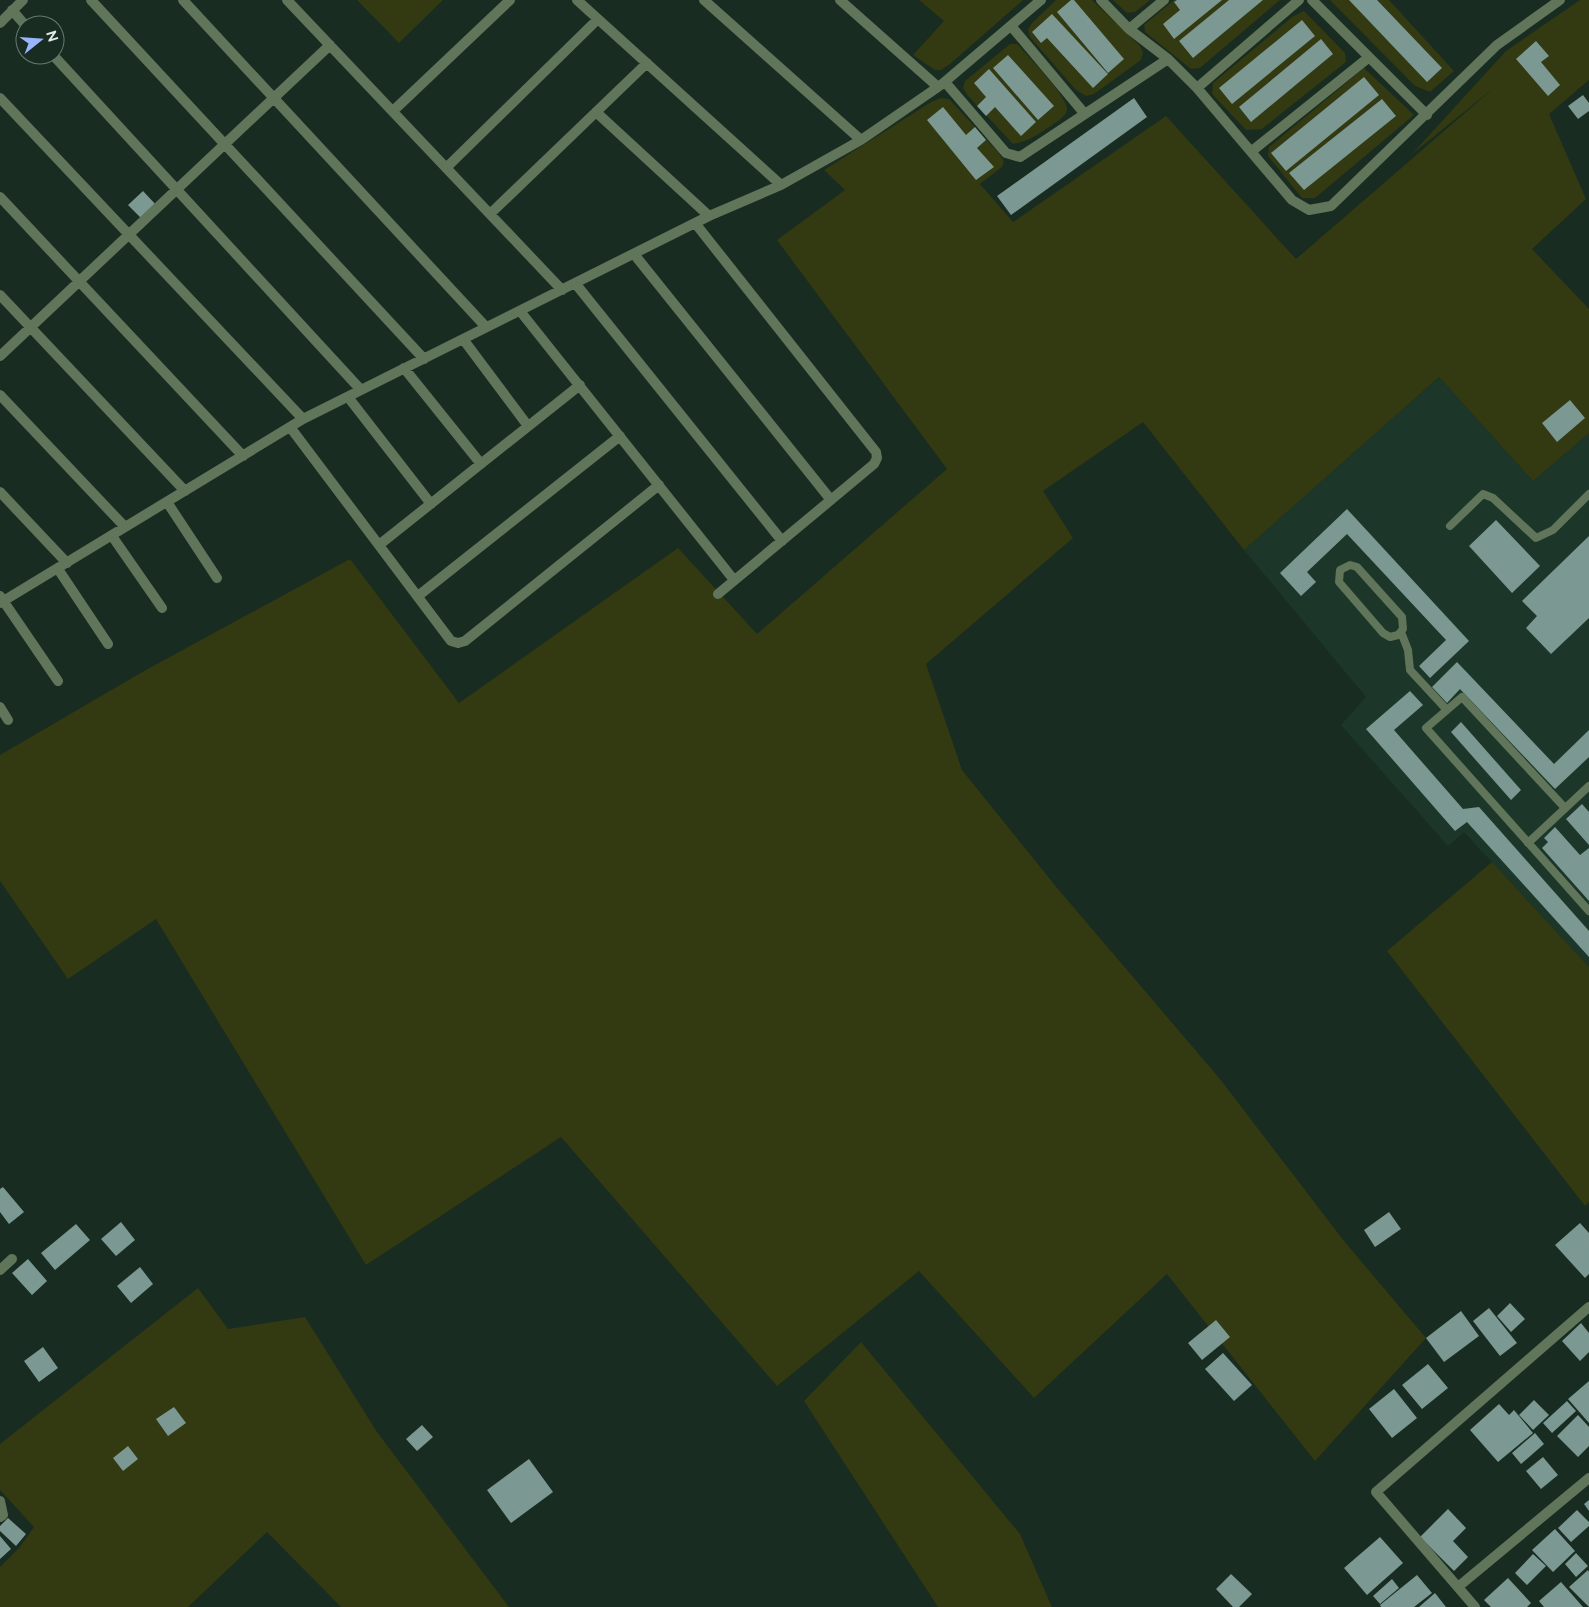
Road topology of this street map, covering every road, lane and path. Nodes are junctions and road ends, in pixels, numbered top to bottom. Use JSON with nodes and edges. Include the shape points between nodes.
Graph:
{"nodes":[{"id":1,"x":22,"y":0,"type":"edge"},
{"id":2,"x":91,"y":0,"type":"edge"},
{"id":3,"x":183,"y":0,"type":"edge"},
{"id":4,"x":288,"y":0,"type":"edge"},
{"id":5,"x":510,"y":0,"type":"edge"},
{"id":6,"x":577,"y":0,"type":"edge"},
{"id":7,"x":704,"y":0,"type":"edge"},
{"id":8,"x":840,"y":0,"type":"edge"},
{"id":9,"x":1041,"y":0,"type":"edge"},
{"id":10,"x":1101,"y":0,"type":"edge"},
{"id":11,"x":1164,"y":0,"type":"edge"},
{"id":12,"x":1299,"y":0,"type":"edge"},
{"id":13,"x":1312,"y":0,"type":"edge"},
{"id":14,"x":1560,"y":0,"type":"edge"},
{"id":15,"x":12,"y":10,"type":"junction"},
{"id":16,"x":16,"y":15,"type":"edge"},
{"id":17,"x":598,"y":18,"type":"junction"},
{"id":18,"x":0,"y":23,"type":"edge"},
{"id":19,"x":1012,"y":27,"type":"junction"},
{"id":20,"x":1128,"y":29,"type":"junction"},
{"id":21,"x":330,"y":45,"type":"junction"},
{"id":22,"x":1368,"y":58,"type":"junction"},
{"id":23,"x":1168,"y":59,"type":"junction"},
{"id":24,"x":647,"y":62,"type":"junction"},
{"id":25,"x":62,"y":65,"type":"edge"},
{"id":26,"x":941,"y":84,"type":"junction"},
{"id":27,"x":1196,"y":88,"type":"junction"},
{"id":28,"x":0,"y":98,"type":"edge"},
{"id":29,"x":274,"y":98,"type":"junction"},
{"id":30,"x":393,"y":112,"type":"junction"},
{"id":31,"x":596,"y":112,"type":"junction"},
{"id":32,"x":1084,"y":113,"type":"junction"},
{"id":33,"x":1427,"y":115,"type":"junction"},
{"id":34,"x":861,"y":140,"type":"junction"},
{"id":35,"x":225,"y":144,"type":"junction"},
{"id":36,"x":1252,"y":151,"type":"junction"},
{"id":37,"x":446,"y":168,"type":"junction"},
{"id":38,"x":781,"y":185,"type":"junction"},
{"id":39,"x":177,"y":190,"type":"junction"},
{"id":40,"x":0,"y":197,"type":"edge"},
{"id":41,"x":490,"y":214,"type":"junction"},
{"id":42,"x":710,"y":216,"type":"junction"},
{"id":43,"x":695,"y":223,"type":"junction"},
{"id":44,"x":129,"y":235,"type":"junction"},
{"id":45,"x":634,"y":254,"type":"junction"},
{"id":46,"x":79,"y":282,"type":"junction"},
{"id":47,"x":575,"y":283,"type":"junction"},
{"id":48,"x":562,"y":290,"type":"junction"},
{"id":49,"x":0,"y":295,"type":"edge"},
{"id":50,"x":520,"y":310,"type":"junction"},
{"id":51,"x":30,"y":328,"type":"junction"},
{"id":52,"x":486,"y":328,"type":"junction"},
{"id":53,"x":463,"y":339,"type":"junction"},
{"id":54,"x":0,"y":356,"type":"edge"},
{"id":55,"x":424,"y":359,"type":"junction"},
{"id":56,"x":404,"y":368,"type":"junction"},
{"id":57,"x":580,"y":385,"type":"junction"},
{"id":58,"x":361,"y":390,"type":"junction"},
{"id":59,"x":0,"y":395,"type":"edge"},
{"id":60,"x":348,"y":397,"type":"junction"},
{"id":61,"x":303,"y":419,"type":"junction"},
{"id":62,"x":528,"y":426,"type":"junction"},
{"id":63,"x":290,"y":427,"type":"junction"},
{"id":64,"x":620,"y":436,"type":"junction"},
{"id":65,"x":243,"y":456,"type":"junction"},
{"id":66,"x":481,"y":464,"type":"junction"},
{"id":67,"x":659,"y":485,"type":"junction"},
{"id":68,"x":185,"y":491,"type":"junction"},
{"id":69,"x":0,"y":492,"type":"edge"},
{"id":70,"x":1589,"y":494,"type":"edge"},
{"id":71,"x":831,"y":500,"type":"junction"},
{"id":72,"x":166,"y":502,"type":"junction"},
{"id":73,"x":430,"y":504,"type":"junction"},
{"id":74,"x":1450,"y":526,"type":"dead end"},
{"id":75,"x":125,"y":527,"type":"junction"},
{"id":76,"x":112,"y":536,"type":"junction"},
{"id":77,"x":782,"y":541,"type":"junction"},
{"id":78,"x":379,"y":545,"type":"junction"},
{"id":79,"x":62,"y":566,"type":"junction"},
{"id":80,"x":217,"y":578,"type":"dead end"},
{"id":81,"x":734,"y":580,"type":"junction"},
{"id":82,"x":718,"y":594,"type":"dead end"},
{"id":83,"x":418,"y":596,"type":"junction"},
{"id":84,"x":1,"y":600,"type":"edge"},
{"id":85,"x":162,"y":608,"type":"dead end"},
{"id":86,"x":1401,"y":632,"type":"junction"},
{"id":87,"x":108,"y":644,"type":"dead end"},
{"id":88,"x":58,"y":681,"type":"dead end"},
{"id":89,"x":0,"y":708,"type":"edge"},
{"id":90,"x":1447,"y":710,"type":"junction"},
{"id":91,"x":8,"y":720,"type":"dead end"},
{"id":92,"x":1589,"y":786,"type":"edge"},
{"id":93,"x":1565,"y":808,"type":"junction"},
{"id":94,"x":1528,"y":843,"type":"junction"},
{"id":95,"x":1589,"y":911,"type":"edge"},
{"id":96,"x":12,"y":1259,"type":"dead end"},
{"id":97,"x":0,"y":1270,"type":"edge"},
{"id":98,"x":1589,"y":1307,"type":"edge"},
{"id":99,"x":1589,"y":1478,"type":"edge"},
{"id":100,"x":0,"y":1501,"type":"edge"},
{"id":101,"x":0,"y":1517,"type":"edge"},
{"id":102,"x":1458,"y":1587,"type":"junction"},
{"id":103,"x":1474,"y":1607,"type":"edge"}],
"edges":[{"from":1,"to":15,"type":"street"},
{"from":2,"to":35,"type":"street"},
{"from":3,"to":29,"type":"street"},
{"from":4,"to":21,"type":"street"},
{"from":5,"to":30,"type":"street"},
{"from":6,"to":17,"type":"street"},
{"from":7,"to":34,"type":"street"},
{"from":8,"to":26,"type":"street"},
{"from":9,"to":19,"type":"street"},
{"from":10,"to":20,"type":"street"},
{"from":11,"to":20,"type":"street"},
{"from":12,"to":27,"type":"street"},
{"from":13,"to":22,"type":"street"},
{"from":14,"to":33,"type":"street","via":[[1497,45]]},
{"from":15,"to":16,"type":"street"},
{"from":15,"to":18,"type":"street"},
{"from":17,"to":24,"type":"street"},
{"from":17,"to":37,"type":"street"},
{"from":19,"to":26,"type":"street"},
{"from":19,"to":32,"type":"street"},
{"from":20,"to":23,"type":"street"},
{"from":21,"to":29,"type":"street"},
{"from":21,"to":30,"type":"street"},
{"from":22,"to":33,"type":"street"},
{"from":22,"to":36,"type":"street"},
{"from":23,"to":27,"type":"street"},
{"from":23,"to":32,"type":"street"},
{"from":24,"to":31,"type":"street"},
{"from":24,"to":38,"type":"street"},
{"from":25,"to":39,"type":"street"},
{"from":26,"to":32,"type":"street","via":[[1006,153],[1015,156],[1024,156]]},
{"from":26,"to":34,"type":"street"},
{"from":27,"to":36,"type":"street"},
{"from":28,"to":44,"type":"street"},
{"from":29,"to":35,"type":"street"},
{"from":29,"to":52,"type":"street"},
{"from":30,"to":37,"type":"street"},
{"from":31,"to":41,"type":"street"},
{"from":31,"to":42,"type":"street"},
{"from":33,"to":36,"type":"street","via":[[1330,206],[1320,210],[1309,210],[1292,200]]},
{"from":34,"to":38,"type":"street"},
{"from":35,"to":39,"type":"street"},
{"from":35,"to":55,"type":"street"},
{"from":37,"to":41,"type":"street"},
{"from":38,"to":42,"type":"street"},
{"from":39,"to":44,"type":"street"},
{"from":39,"to":58,"type":"street"},
{"from":40,"to":46,"type":"street"},
{"from":41,"to":48,"type":"street"},
{"from":42,"to":43,"type":"street"},
{"from":43,"to":45,"type":"street"},
{"from":43,"to":71,"type":"street","via":[[876,452],[874,464]]},
{"from":44,"to":46,"type":"street"},
{"from":44,"to":61,"type":"street"},
{"from":45,"to":47,"type":"street"},
{"from":45,"to":71,"type":"street"},
{"from":46,"to":51,"type":"street"},
{"from":46,"to":65,"type":"street"},
{"from":47,"to":48,"type":"street"},
{"from":47,"to":77,"type":"street"},
{"from":48,"to":50,"type":"street"},
{"from":49,"to":51,"type":"street"},
{"from":50,"to":52,"type":"street"},
{"from":50,"to":57,"type":"street"},
{"from":51,"to":54,"type":"street"},
{"from":51,"to":68,"type":"street"},
{"from":52,"to":53,"type":"street"},
{"from":53,"to":55,"type":"street"},
{"from":53,"to":62,"type":"street"},
{"from":55,"to":56,"type":"street"},
{"from":56,"to":58,"type":"street"},
{"from":56,"to":66,"type":"street"},
{"from":57,"to":62,"type":"street"},
{"from":57,"to":64,"type":"street"},
{"from":58,"to":60,"type":"street"},
{"from":59,"to":75,"type":"street"},
{"from":60,"to":61,"type":"street"},
{"from":60,"to":73,"type":"street"},
{"from":61,"to":63,"type":"street"},
{"from":62,"to":66,"type":"street"},
{"from":63,"to":65,"type":"street"},
{"from":63,"to":78,"type":"street"},
{"from":64,"to":67,"type":"street"},
{"from":64,"to":83,"type":"street"},
{"from":65,"to":68,"type":"street"},
{"from":66,"to":73,"type":"street"},
{"from":67,"to":81,"type":"street"},
{"from":67,"to":83,"type":"street","via":[[465,641],[451,640]]},
{"from":68,"to":72,"type":"street"},
{"from":69,"to":79,"type":"street"},
{"from":70,"to":74,"type":"lane","via":[[1553,530],[1536,538],[1493,498],[1483,494]]},
{"from":71,"to":77,"type":"street"},
{"from":72,"to":75,"type":"street"},
{"from":72,"to":80,"type":"street"},
{"from":73,"to":78,"type":"street"},
{"from":75,"to":76,"type":"street"},
{"from":76,"to":79,"type":"street"},
{"from":76,"to":85,"type":"street"},
{"from":77,"to":81,"type":"street"},
{"from":78,"to":83,"type":"street"},
{"from":79,"to":84,"type":"street"},
{"from":79,"to":87,"type":"street"},
{"from":81,"to":82,"type":"street"},
{"from":84,"to":88,"type":"street"},
{"from":86,"to":86,"type":"lane","via":[[1404,625],[1402,617],[1357,567],[1342,567],[1338,574],[1339,582],[1383,633],[1390,637]]},
{"from":86,"to":90,"type":"lane","via":[[1408,650],[1410,670]]},
{"from":89,"to":91,"type":"street"},
{"from":90,"to":93,"type":"lane","via":[[1462,697]]},
{"from":90,"to":94,"type":"lane","via":[[1426,728]]},
{"from":92,"to":93,"type":"lane"},
{"from":93,"to":94,"type":"lane"},
{"from":94,"to":95,"type":"lane"},
{"from":96,"to":97,"type":"street"},
{"from":98,"to":102,"type":"street","via":[[1376,1492]]},
{"from":99,"to":102,"type":"street"},
{"from":100,"to":101,"type":"street","via":[[3,1515]]},
{"from":102,"to":103,"type":"street"}]}
